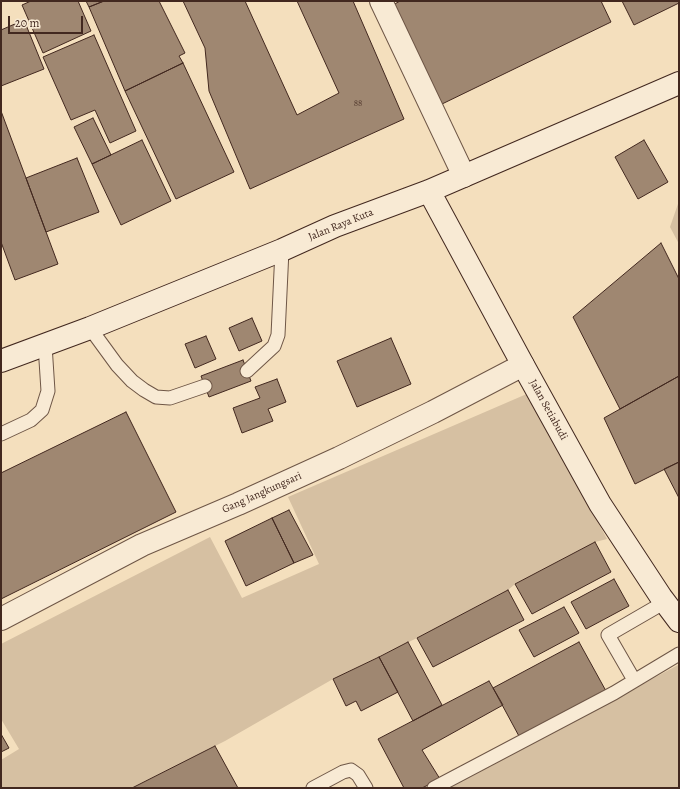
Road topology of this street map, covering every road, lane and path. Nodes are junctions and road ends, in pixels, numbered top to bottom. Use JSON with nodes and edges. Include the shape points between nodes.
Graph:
{"nodes":[{"id":1,"x":381,"y":1,"type":"edge"},
{"id":2,"x":679,"y":83,"type":"edge"},
{"id":3,"x":464,"y":176,"type":"junction"},
{"id":4,"x":429,"y":192,"type":"junction"},
{"id":5,"x":282,"y":250,"type":"junction"},
{"id":6,"x":90,"y":328,"type":"junction"},
{"id":7,"x":45,"y":344,"type":"junction"},
{"id":8,"x":1,"y":361,"type":"edge"},
{"id":9,"x":523,"y":365,"type":"junction"},
{"id":10,"x":247,"y":371,"type":"dead end"},
{"id":11,"x":205,"y":386,"type":"dead end"},
{"id":12,"x":1,"y":434,"type":"edge"},
{"id":13,"x":665,"y":602,"type":"junction"},
{"id":14,"x":1,"y":619,"type":"edge"},
{"id":15,"x":679,"y":621,"type":"edge"},
{"id":16,"x":679,"y":654,"type":"edge"},
{"id":17,"x":634,"y":680,"type":"junction"},
{"id":18,"x":312,"y":788,"type":"edge"},
{"id":19,"x":366,"y":788,"type":"edge"},
{"id":20,"x":434,"y":788,"type":"edge"}],
"edges":[{"from":1,"to":3,"type":"street"},
{"from":2,"to":3,"type":"street","name":"Jalan Raya Kuta"},
{"from":3,"to":4,"type":"street","name":"Jalan Raya Kuta"},
{"from":4,"to":5,"type":"street","name":"Jalan Raya Kuta","via":[[335,226]]},
{"from":4,"to":9,"type":"street","name":"Jalan Setiabudi"},
{"from":5,"to":6,"type":"street","name":"Jalan Raya Kuta"},
{"from":5,"to":10,"type":"lane","via":[[278,336],[274,346]]},
{"from":6,"to":7,"type":"street","name":"Jalan Raya Kuta"},
{"from":6,"to":11,"type":"lane","via":[[132,381],[156,397],[170,398]]},
{"from":7,"to":8,"type":"street","name":"Jalan Raya Kuta"},
{"from":7,"to":12,"type":"lane","via":[[48,391],[42,410],[31,420]]},
{"from":9,"to":13,"type":"street","name":"Jalan Setiabudi","via":[[600,504]]},
{"from":9,"to":14,"type":"street","name":"Gang Jangkungsari","via":[[340,458],[142,545]]},
{"from":13,"to":15,"type":"street","name":"Jalan Setiabudi"},
{"from":13,"to":17,"type":"lane","via":[[608,635]]},
{"from":16,"to":17,"type":"lane"},
{"from":17,"to":20,"type":"lane"},
{"from":18,"to":19,"type":"lane","via":[[351,770],[358,775]]}]}
